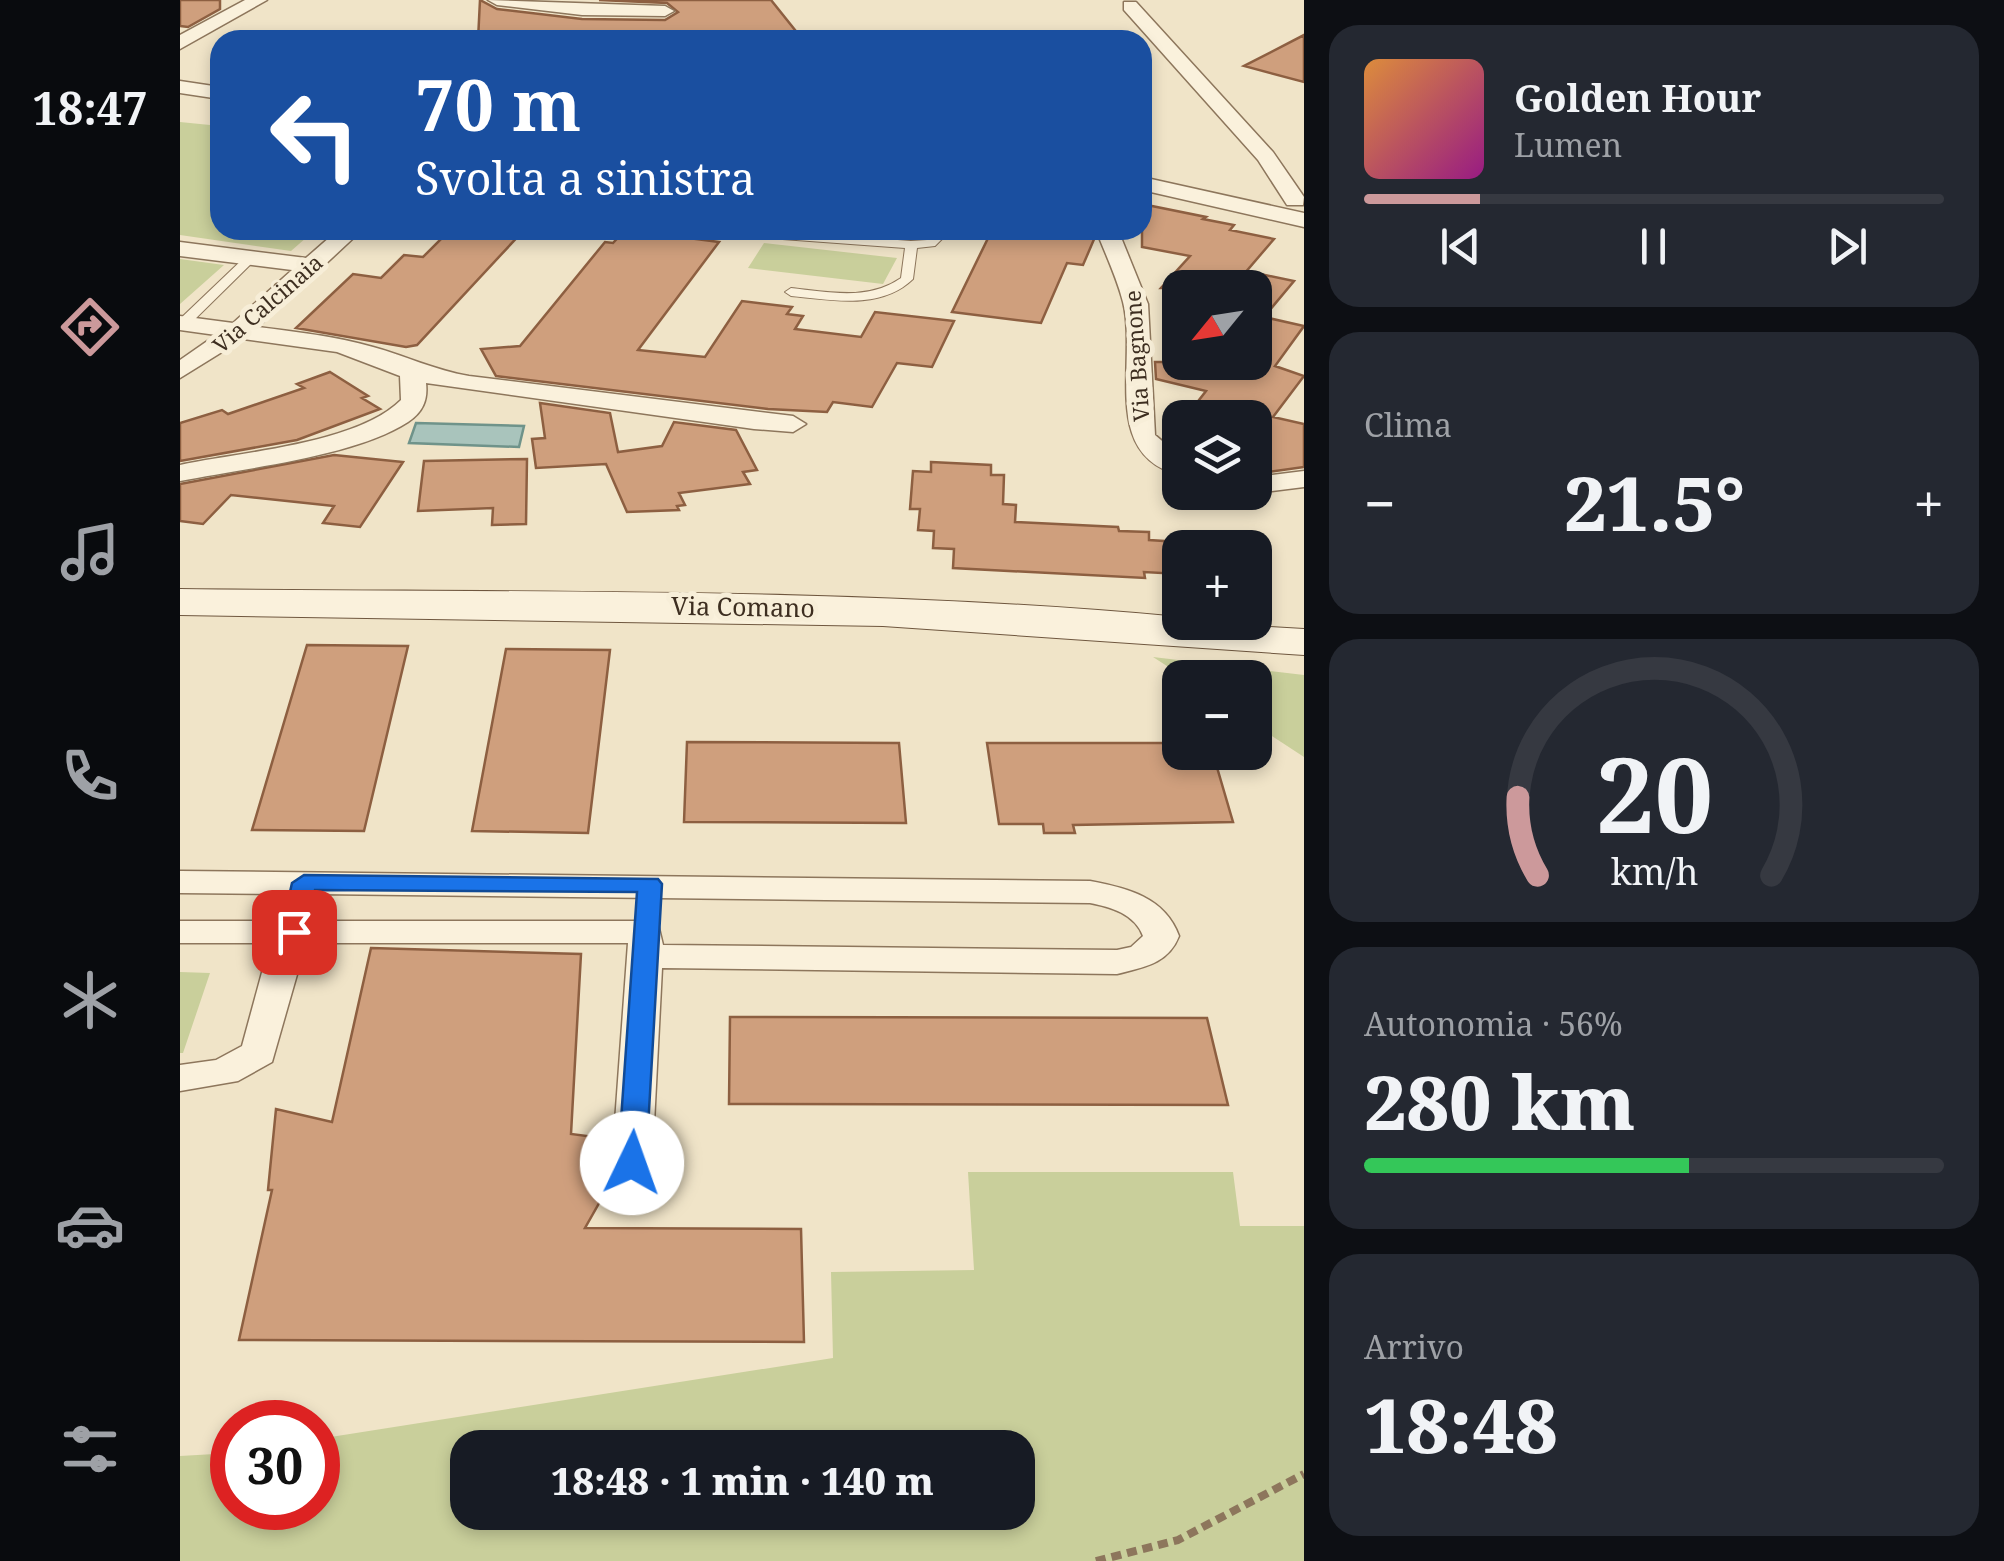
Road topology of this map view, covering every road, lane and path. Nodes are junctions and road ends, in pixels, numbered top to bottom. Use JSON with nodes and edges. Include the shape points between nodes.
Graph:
{"nodes":[{"id":1,"x":258,"y":0,"type":"edge"},
{"id":2,"x":497,"y":0,"type":"edge"},
{"id":3,"x":1105,"y":0,"type":"edge"},
{"id":4,"x":1153,"y":0,"type":"edge"},
{"id":5,"x":1130,"y":6,"type":"junction"},
{"id":6,"x":665,"y":11,"type":"dead end"},
{"id":7,"x":1149,"y":30,"type":"edge"},
{"id":8,"x":1152,"y":34,"type":"edge"},
{"id":9,"x":180,"y":43,"type":"edge"},
{"id":10,"x":180,"y":88,"type":"edge"},
{"id":11,"x":210,"y":95,"type":"edge"},
{"id":12,"x":210,"y":97,"type":"edge"},
{"id":13,"x":180,"y":98,"type":"edge"},
{"id":14,"x":1262,"y":173,"type":"junction"},
{"id":15,"x":1152,"y":185,"type":"edge"},
{"id":16,"x":1152,"y":185,"type":"edge"},
{"id":17,"x":1184,"y":190,"type":"junction"},
{"id":18,"x":1225,"y":193,"type":"junction"},
{"id":19,"x":1301,"y":208,"type":"edge"},
{"id":20,"x":340,"y":240,"type":"edge"},
{"id":21,"x":845,"y":240,"type":"edge"},
{"id":22,"x":934,"y":240,"type":"edge"},
{"id":23,"x":1113,"y":240,"type":"edge"},
{"id":24,"x":911,"y":245,"type":"junction"},
{"id":25,"x":180,"y":249,"type":"edge"},
{"id":26,"x":250,"y":259,"type":"junction"},
{"id":27,"x":311,"y":266,"type":"junction"},
{"id":28,"x":791,"y":292,"type":"dead end"},
{"id":29,"x":181,"y":323,"type":"edge"},
{"id":30,"x":240,"y":331,"type":"junction"},
{"id":31,"x":180,"y":371,"type":"edge"},
{"id":32,"x":412,"y":372,"type":"junction"},
{"id":33,"x":793,"y":424,"type":"dead end"},
{"id":34,"x":1162,"y":457,"type":"edge"},
{"id":35,"x":180,"y":473,"type":"edge"},
{"id":36,"x":1304,"y":479,"type":"edge"},
{"id":37,"x":1272,"y":483,"type":"edge"},
{"id":38,"x":180,"y":602,"type":"edge"},
{"id":39,"x":1304,"y":642,"type":"edge"},
{"id":40,"x":180,"y":882,"type":"edge"},
{"id":41,"x":304,"y":883,"type":"junction"},
{"id":42,"x":650,"y":884,"type":"junction"},
{"id":43,"x":180,"y":932,"type":"edge"},
{"id":44,"x":294,"y":932,"type":"junction"},
{"id":45,"x":646,"y":944,"type":"junction"},
{"id":46,"x":180,"y":1078,"type":"edge"},
{"id":47,"x":632,"y":1163,"type":"dead end"},
{"id":48,"x":1304,"y":1474,"type":"edge"},
{"id":49,"x":1096,"y":1561,"type":"edge"}],
"edges":[{"from":1,"to":9,"type":"street"},
{"from":2,"to":6,"type":"street"},
{"from":3,"to":5,"type":"street"},
{"from":4,"to":5,"type":"street"},
{"from":5,"to":7,"type":"street"},
{"from":8,"to":14,"type":"street"},
{"from":10,"to":11,"type":"street"},
{"from":12,"to":13,"type":"street"},
{"from":14,"to":18,"type":"street"},
{"from":14,"to":19,"type":"street"},
{"from":15,"to":19,"type":"street","via":[[1195,201]]},
{"from":16,"to":17,"type":"street"},
{"from":17,"to":18,"type":"street"},
{"from":17,"to":19,"type":"street"},
{"from":18,"to":19,"type":"street"},
{"from":20,"to":27,"type":"street","name":"Via Calcinaia"},
{"from":21,"to":24,"type":"lane"},
{"from":22,"to":24,"type":"lane"},
{"from":23,"to":34,"type":"street","name":"Via Bagnone","via":[[1137,308],[1142,436]]},
{"from":24,"to":28,"type":"lane","via":[[907,279],[892,293]]},
{"from":25,"to":26,"type":"street"},
{"from":26,"to":27,"type":"street"},
{"from":26,"to":29,"type":"lane"},
{"from":27,"to":30,"type":"street","name":"Via Calcinaia"},
{"from":29,"to":30,"type":"street"},
{"from":30,"to":31,"type":"street","name":"Via Calcinaia"},
{"from":30,"to":32,"type":"street","via":[[353,349]]},
{"from":32,"to":33,"type":"street","via":[[496,391]]},
{"from":32,"to":35,"type":"street","via":[[414,402],[378,427]]},
{"from":36,"to":37,"type":"street"},
{"from":38,"to":39,"type":"street","name":"Via Comano","via":[[835,608],[1084,621]]},
{"from":40,"to":41,"type":"street"},
{"from":41,"to":42,"type":"street"},
{"from":41,"to":44,"type":"street"},
{"from":42,"to":45,"type":"street"},
{"from":42,"to":45,"type":"street","via":[[1103,892],[1140,905],[1160,936],[1141,957],[1118,962]]},
{"from":43,"to":44,"type":"street"},
{"from":44,"to":45,"type":"street"},
{"from":44,"to":46,"type":"street","via":[[259,1052],[225,1072]]},
{"from":45,"to":47,"type":"street"},
{"from":48,"to":49,"type":"path","via":[[1168,1544]]}]}
